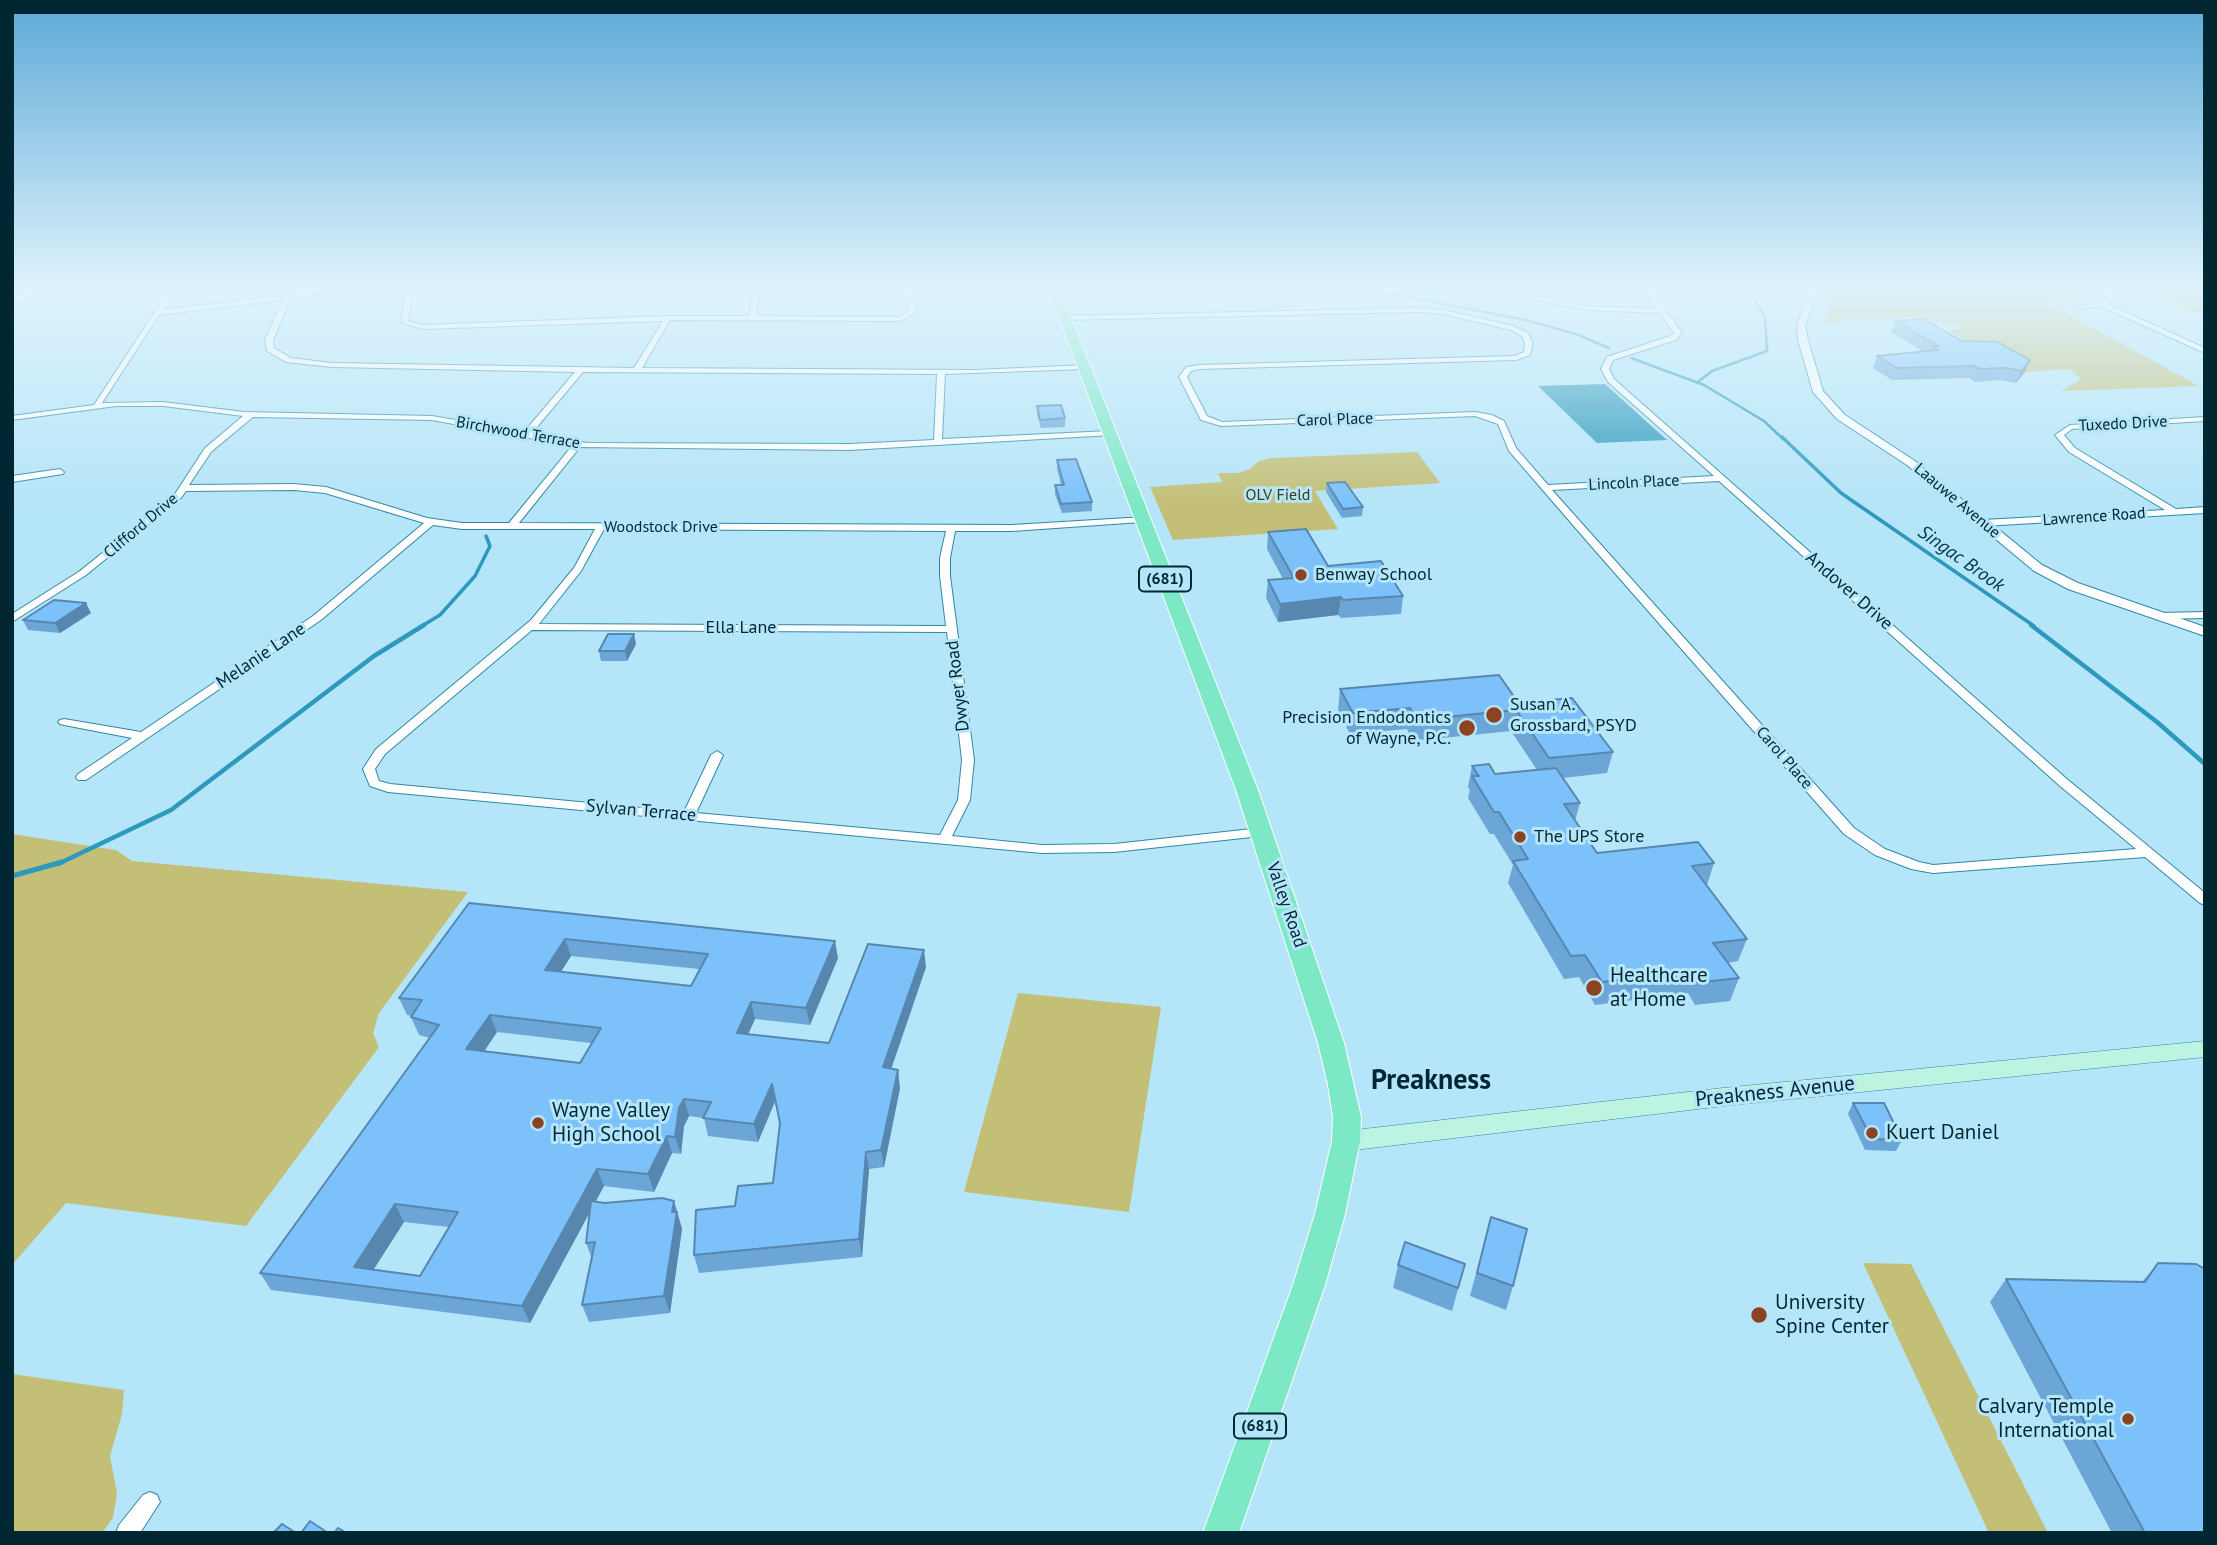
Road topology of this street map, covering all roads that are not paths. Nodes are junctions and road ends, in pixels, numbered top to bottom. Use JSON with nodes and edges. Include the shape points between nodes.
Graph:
{"nodes":[{"id":1,"x":125,"y":362,"type":"edge"},
{"id":2,"x":312,"y":362,"type":"edge"},
{"id":3,"x":642,"y":362,"type":"edge"},
{"id":4,"x":1082,"y":362,"type":"edge"},
{"id":5,"x":1372,"y":362,"type":"edge"},
{"id":6,"x":1606,"y":362,"type":"edge"},
{"id":7,"x":1810,"y":362,"type":"edge"},
{"id":8,"x":1084,"y":367,"type":"junction"},
{"id":9,"x":582,"y":370,"type":"junction"},
{"id":10,"x":637,"y":370,"type":"junction"},
{"id":11,"x":941,"y":372,"type":"junction"},
{"id":12,"x":96,"y":407,"type":"junction"},
{"id":13,"x":251,"y":414,"type":"junction"},
{"id":14,"x":12,"y":418,"type":"edge"},
{"id":15,"x":2205,"y":419,"type":"edge"},
{"id":16,"x":1109,"y":433,"type":"junction"},
{"id":17,"x":525,"y":436,"type":"junction"},
{"id":18,"x":938,"y":443,"type":"junction"},
{"id":19,"x":578,"y":445,"type":"junction"},
{"id":20,"x":60,"y":472,"type":"dead end"},
{"id":21,"x":1721,"y":478,"type":"junction"},
{"id":22,"x":12,"y":479,"type":"edge"},
{"id":23,"x":185,"y":488,"type":"junction"},
{"id":24,"x":1546,"y":488,"type":"junction"},
{"id":25,"x":2205,"y":510,"type":"edge"},
{"id":26,"x":2175,"y":512,"type":"junction"},
{"id":27,"x":1142,"y":519,"type":"junction"},
{"id":28,"x":431,"y":522,"type":"junction"},
{"id":29,"x":1983,"y":523,"type":"junction"},
{"id":30,"x":512,"y":526,"type":"junction"},
{"id":31,"x":601,"y":527,"type":"junction"},
{"id":32,"x":951,"y":527,"type":"junction"},
{"id":33,"x":2205,"y":615,"type":"edge"},
{"id":34,"x":2160,"y":616,"type":"junction"},
{"id":35,"x":12,"y":619,"type":"edge"},
{"id":36,"x":529,"y":627,"type":"junction"},
{"id":37,"x":952,"y":629,"type":"junction"},
{"id":38,"x":2205,"y":632,"type":"edge"},
{"id":39,"x":64,"y":722,"type":"dead end"},
{"id":40,"x":144,"y":736,"type":"junction"},
{"id":41,"x":717,"y":755,"type":"dead end"},
{"id":42,"x":82,"y":777,"type":"dead end"},
{"id":43,"x":688,"y":816,"type":"junction"},
{"id":44,"x":1261,"y":832,"type":"junction"},
{"id":45,"x":944,"y":840,"type":"junction"},
{"id":46,"x":2145,"y":853,"type":"junction"},
{"id":47,"x":2205,"y":900,"type":"edge"},
{"id":48,"x":2205,"y":1049,"type":"edge"},
{"id":49,"x":1346,"y":1141,"type":"junction"},
{"id":50,"x":150,"y":1502,"type":"dead end"},
{"id":51,"x":127,"y":1533,"type":"edge"},
{"id":52,"x":1222,"y":1533,"type":"edge"}],
"edges":[{"from":1,"to":12,"type":"street"},
{"from":2,"to":9,"type":"street"},
{"from":3,"to":10,"type":"street"},
{"from":4,"to":8,"type":"main road","name":"Valley Road","number":"(681)"},
{"from":5,"to":24,"type":"street","name":"Carol Place","via":[[1200,367],[1189,369],[1183,377],[1205,418],[1221,424],[1489,417],[1504,426],[1512,449]]},
{"from":6,"to":21,"type":"street","name":"Andover Drive","via":[[1611,380]]},
{"from":7,"to":29,"type":"street","name":"Laauwe Avenue","via":[[1818,391],[1841,417],[1911,463]]},
{"from":8,"to":11,"type":"street"},
{"from":8,"to":16,"type":"main road","name":"Valley Road","number":"(681)"},
{"from":9,"to":10,"type":"street"},
{"from":9,"to":17,"type":"street"},
{"from":10,"to":11,"type":"street"},
{"from":11,"to":18,"type":"street"},
{"from":12,"to":13,"type":"street","name":"Birchwood Terrace","via":[[163,404]]},
{"from":12,"to":14,"type":"street","name":"Birchwood Terrace"},
{"from":13,"to":17,"type":"street","name":"Birchwood Terrace","via":[[417,417]]},
{"from":13,"to":23,"type":"street","name":"Clifford Drive","via":[[208,450]]},
{"from":15,"to":26,"type":"street","name":"Tuxedo Drive","via":[[2070,427],[2059,435],[2072,450]]},
{"from":16,"to":18,"type":"street","name":"Birchwood Terrace"},
{"from":16,"to":27,"type":"main road","name":"Valley Road","number":"(681)"},
{"from":17,"to":19,"type":"street","name":"Birchwood Terrace"},
{"from":18,"to":19,"type":"street","name":"Birchwood Terrace","via":[[849,447]]},
{"from":19,"to":30,"type":"street"},
{"from":20,"to":22,"type":"street"},
{"from":21,"to":24,"type":"street","name":"Lincoln Place"},
{"from":21,"to":46,"type":"street","name":"Andover Drive"},
{"from":23,"to":28,"type":"street","name":"Woodstock Drive","via":[[326,490]]},
{"from":23,"to":35,"type":"street","name":"Clifford Drive","via":[[94,565]]},
{"from":24,"to":46,"type":"street","name":"Carol Place","via":[[1813,792],[1863,842],[1898,861],[1933,869]]},
{"from":25,"to":26,"type":"street","name":"Lawrence Road"},
{"from":26,"to":29,"type":"street","name":"Lawrence Road"},
{"from":27,"to":32,"type":"street","name":"Woodstock Drive","via":[[1048,527]]},
{"from":27,"to":44,"type":"main road","name":"Valley Road","number":"(681)"},
{"from":28,"to":30,"type":"street","name":"Woodstock Drive"},
{"from":28,"to":40,"type":"street","name":"Melanie Lane","via":[[317,618]]},
{"from":29,"to":34,"type":"street","name":"Laauwe Avenue","via":[[2023,558],[2053,576]]},
{"from":30,"to":31,"type":"street","name":"Woodstock Drive"},
{"from":31,"to":32,"type":"street","name":"Woodstock Drive"},
{"from":31,"to":36,"type":"street","name":"Sylvan Terrace","via":[[578,569]]},
{"from":32,"to":37,"type":"street","name":"Dwyer Road","via":[[945,558]]},
{"from":33,"to":34,"type":"street"},
{"from":34,"to":38,"type":"street","name":"Laauwe Avenue"},
{"from":36,"to":37,"type":"street","name":"Ella Lane"},
{"from":36,"to":43,"type":"street","name":"Sylvan Terrace","via":[[380,752],[369,769],[374,783],[388,788]]},
{"from":37,"to":45,"type":"street","name":"Dwyer Road","via":[[968,760],[960,810]]},
{"from":39,"to":40,"type":"street"},
{"from":40,"to":42,"type":"street","name":"Melanie Lane"},
{"from":41,"to":43,"type":"street"},
{"from":43,"to":45,"type":"street","name":"Sylvan Terrace"},
{"from":44,"to":45,"type":"street","name":"Sylvan Terrace","via":[[1078,850]]},
{"from":44,"to":49,"type":"main road","name":"Valley Road","number":"(681)","via":[[1331,1043],[1347,1117]]},
{"from":46,"to":47,"type":"street","name":"Andover Drive"},
{"from":48,"to":49,"type":"main road","name":"Preakness Avenue","via":[[1723,1097]]},
{"from":49,"to":52,"type":"main road","name":"Valley Road","number":"(681)","via":[[1305,1297]]},
{"from":50,"to":51,"type":"street"}]}
